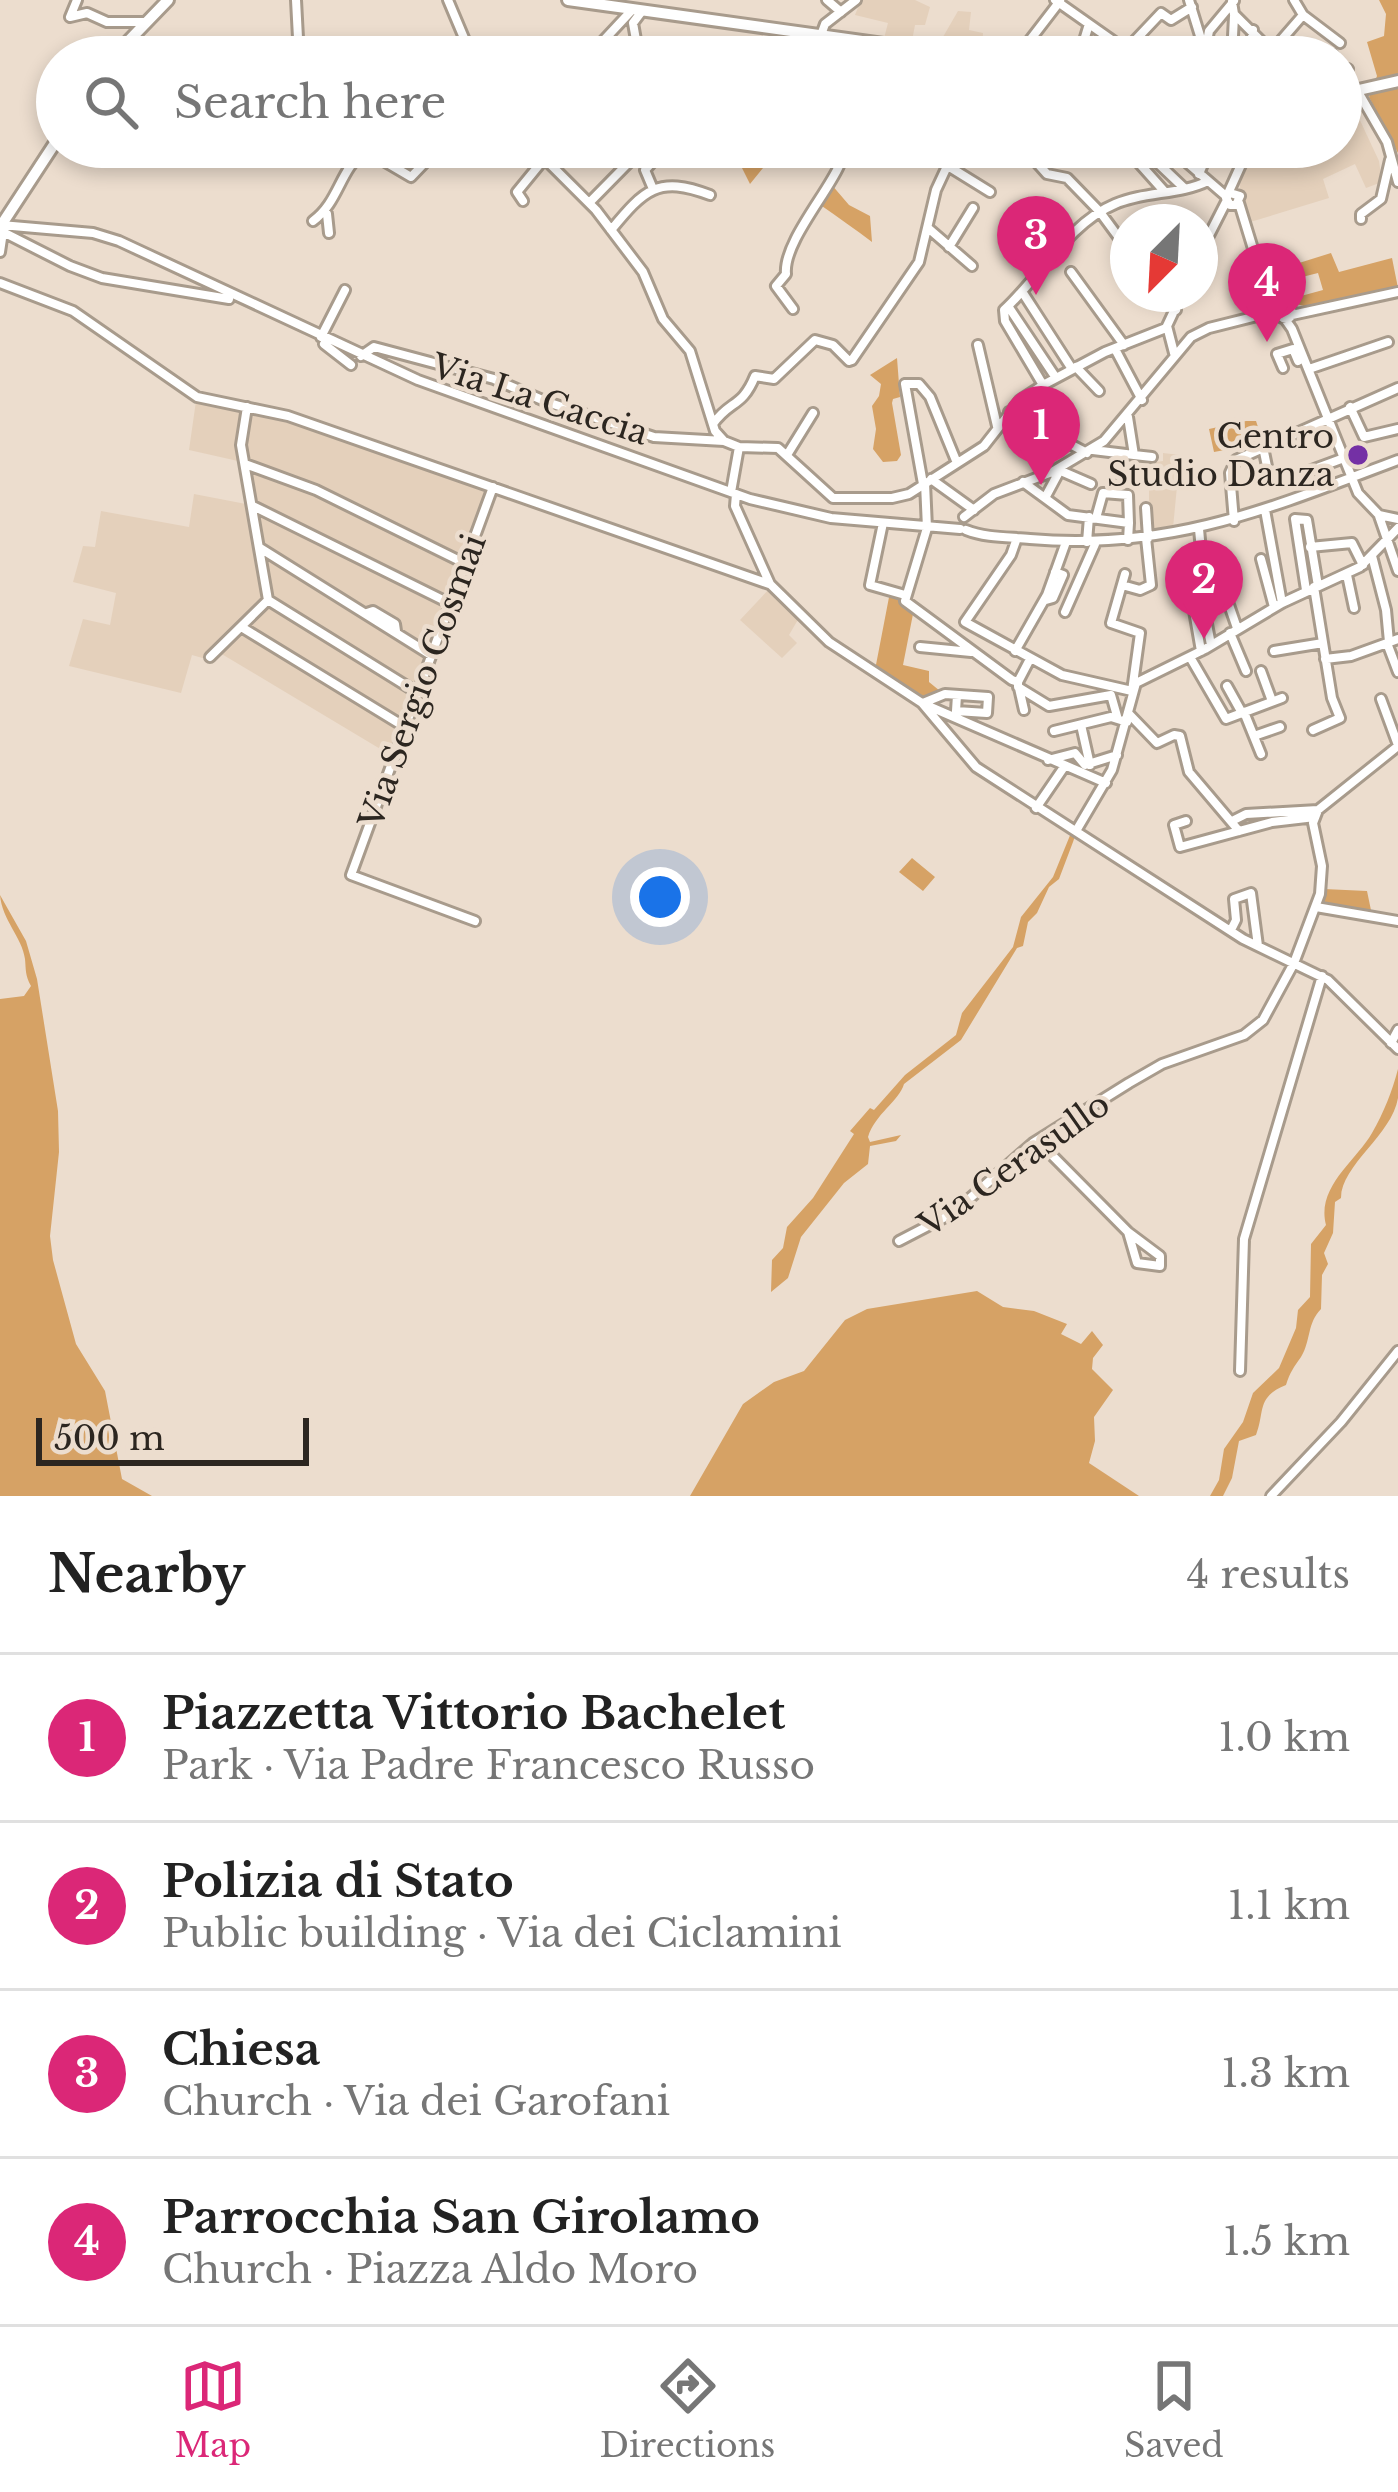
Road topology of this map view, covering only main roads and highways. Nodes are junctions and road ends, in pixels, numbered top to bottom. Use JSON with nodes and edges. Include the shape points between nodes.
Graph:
{"nodes":[{"id":1,"x":168,"y":0,"type":"edge"},
{"id":2,"x":572,"y":0,"type":"edge"},
{"id":3,"x":610,"y":2,"type":"edge"},
{"id":4,"x":133,"y":36,"type":"edge"},
{"id":5,"x":828,"y":36,"type":"edge"},
{"id":6,"x":1398,"y":81,"type":"edge"},
{"id":7,"x":1362,"y":90,"type":"edge"},
{"id":8,"x":39,"y":168,"type":"edge"},
{"id":9,"x":1,"y":227,"type":"edge"}],
"edges":[{"from":1,"to":4,"type":"main road"},
{"from":2,"to":3,"type":"main road"},
{"from":3,"to":5,"type":"main road"},
{"from":6,"to":7,"type":"main road"},
{"from":8,"to":9,"type":"main road"}]}
